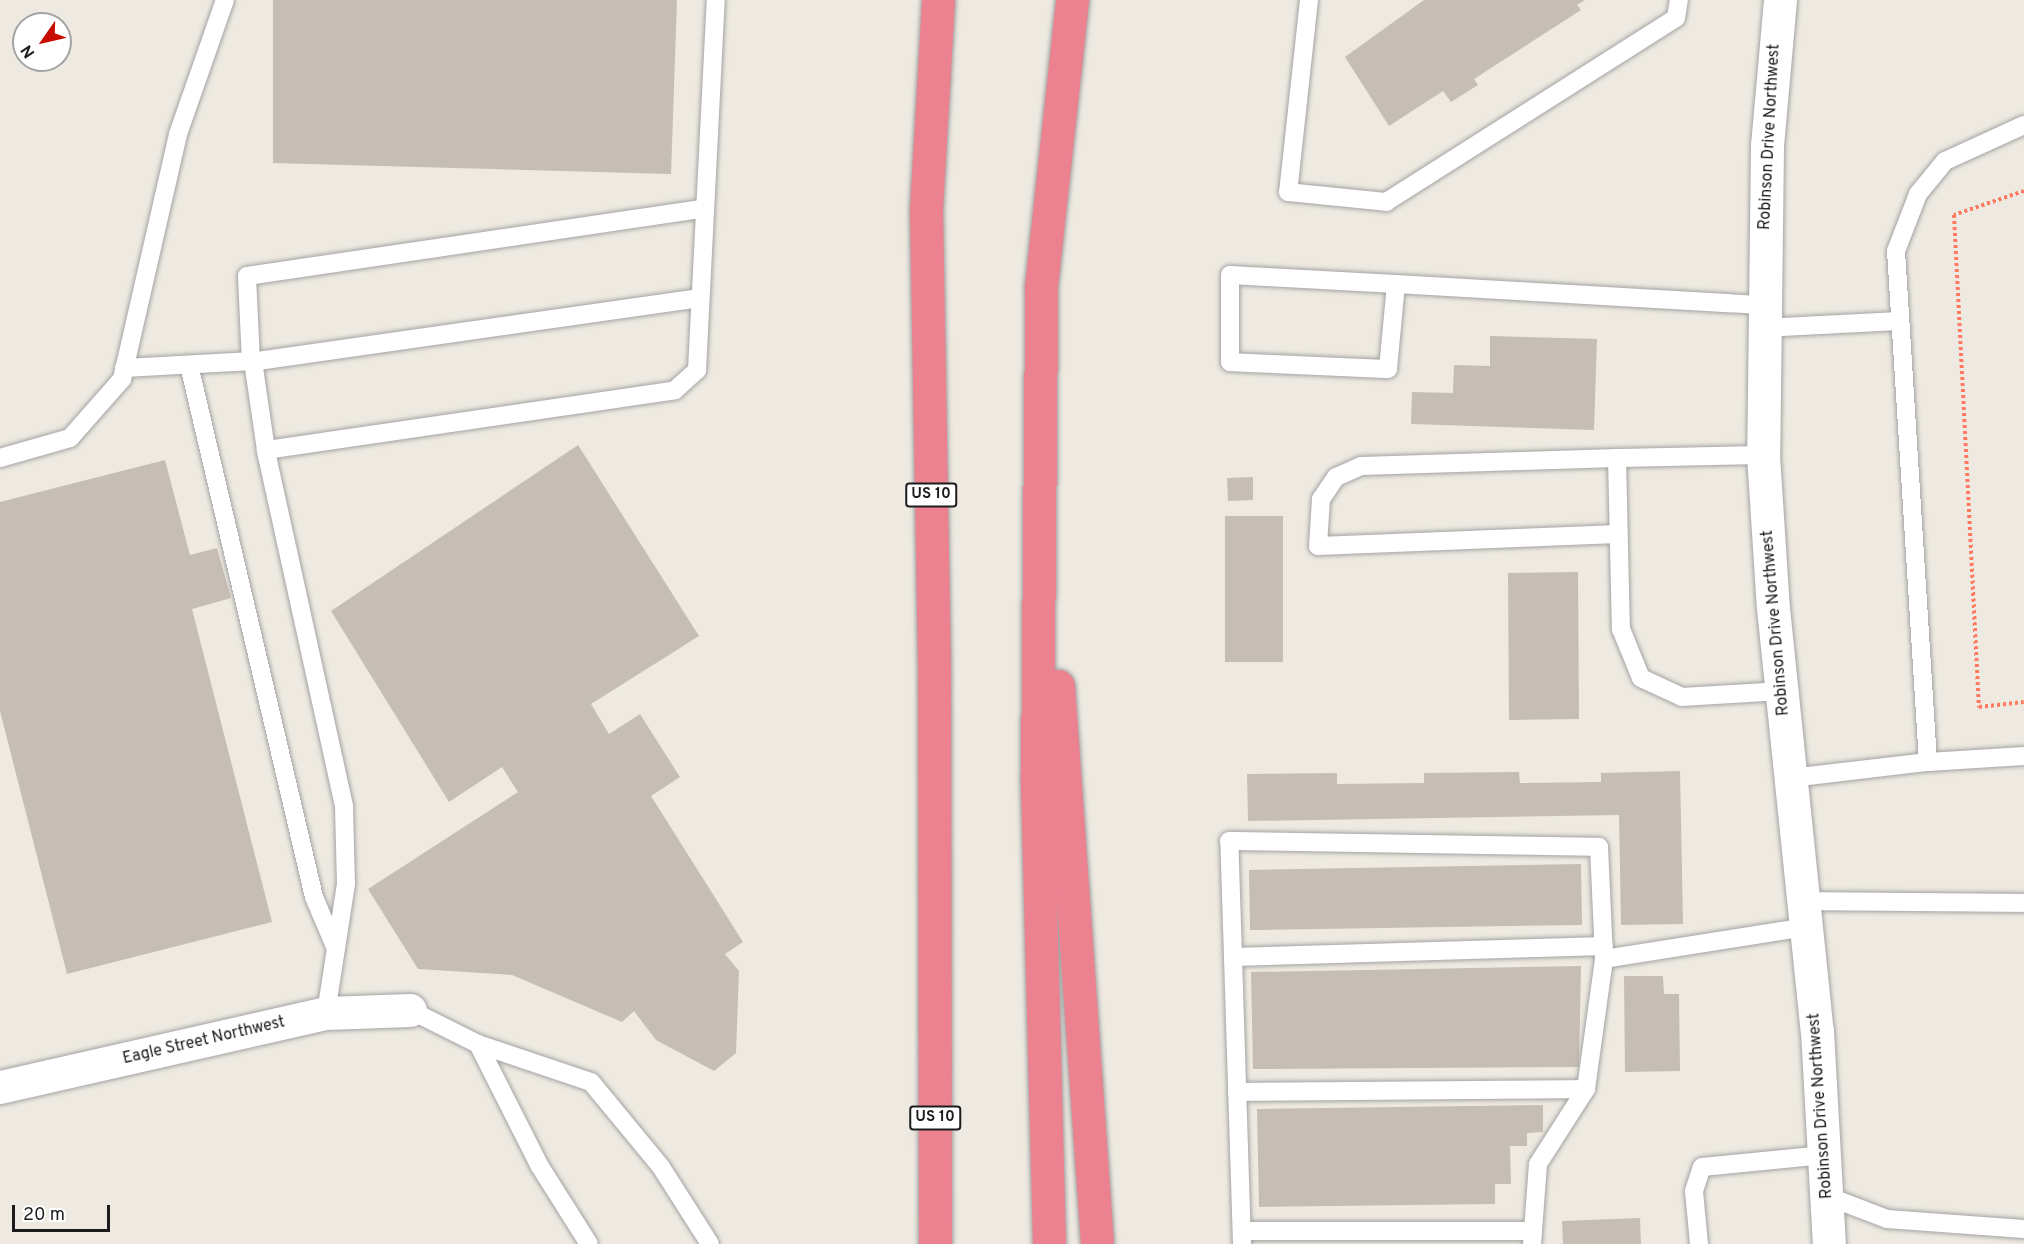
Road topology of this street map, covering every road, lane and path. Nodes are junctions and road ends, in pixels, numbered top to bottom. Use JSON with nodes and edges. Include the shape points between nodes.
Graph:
{"nodes":[{"id":1,"x":225,"y":0,"type":"edge"},
{"id":2,"x":716,"y":0,"type":"edge"},
{"id":3,"x":938,"y":0,"type":"edge"},
{"id":4,"x":1072,"y":0,"type":"edge"},
{"id":5,"x":1309,"y":0,"type":"edge"},
{"id":6,"x":1679,"y":0,"type":"edge"},
{"id":7,"x":1780,"y":0,"type":"edge"},
{"id":8,"x":2024,"y":125,"type":"edge"},
{"id":9,"x":2024,"y":191,"type":"edge"},
{"id":10,"x":705,"y":208,"type":"junction"},
{"id":11,"x":1396,"y":284,"type":"junction"},
{"id":12,"x":1041,"y":286,"type":"junction"},
{"id":13,"x":700,"y":298,"type":"junction"},
{"id":14,"x":1762,"y":317,"type":"junction"},
{"id":15,"x":1900,"y":321,"type":"junction"},
{"id":16,"x":250,"y":362,"type":"junction"},
{"id":17,"x":189,"y":364,"type":"junction"},
{"id":18,"x":124,"y":368,"type":"junction"},
{"id":19,"x":266,"y":450,"type":"junction"},
{"id":20,"x":1763,"y":455,"type":"junction"},
{"id":21,"x":0,"y":458,"type":"edge"},
{"id":22,"x":1617,"y":458,"type":"junction"},
{"id":23,"x":1618,"y":534,"type":"junction"},
{"id":24,"x":1782,"y":691,"type":"junction"},
{"id":25,"x":2024,"y":702,"type":"edge"},
{"id":26,"x":2024,"y":756,"type":"edge"},
{"id":27,"x":1928,"y":762,"type":"junction"},
{"id":28,"x":1791,"y":778,"type":"junction"},
{"id":29,"x":2024,"y":903,"type":"edge"},
{"id":30,"x":1805,"y":914,"type":"junction"},
{"id":31,"x":336,"y":949,"type":"junction"},
{"id":32,"x":1604,"y":952,"type":"junction"},
{"id":33,"x":1233,"y":957,"type":"junction"},
{"id":34,"x":934,"y":991,"type":"junction"},
{"id":35,"x":410,"y":1010,"type":"joint"},
{"id":36,"x":326,"y":1013,"type":"junction"},
{"id":37,"x":478,"y":1044,"type":"junction"},
{"id":38,"x":1,"y":1082,"type":"edge"},
{"id":39,"x":1586,"y":1089,"type":"junction"},
{"id":40,"x":1238,"y":1092,"type":"junction"},
{"id":41,"x":1824,"y":1155,"type":"junction"},
{"id":42,"x":1827,"y":1196,"type":"junction"},
{"id":43,"x":2024,"y":1229,"type":"edge"},
{"id":44,"x":1242,"y":1237,"type":"edge"},
{"id":45,"x":1533,"y":1237,"type":"edge"},
{"id":46,"x":589,"y":1244,"type":"edge"},
{"id":47,"x":710,"y":1244,"type":"edge"},
{"id":48,"x":922,"y":1244,"type":"edge"},
{"id":49,"x":935,"y":1244,"type":"edge"},
{"id":50,"x":1049,"y":1244,"type":"edge"},
{"id":51,"x":1096,"y":1244,"type":"edge"},
{"id":52,"x":1699,"y":1244,"type":"edge"},
{"id":53,"x":1829,"y":1244,"type":"edge"}],
"edges":[{"from":1,"to":18,"type":"lane","via":[[178,134]]},
{"from":2,"to":10,"type":"lane"},
{"from":3,"to":34,"type":"highway","number":"US 10","via":[[926,209]]},
{"from":4,"to":12,"type":"highway"},
{"from":5,"to":6,"type":"lane","via":[[1288,192],[1386,202],[1676,18]]},
{"from":7,"to":14,"type":"street","name":"Robinson Drive Northwest","via":[[1770,82]]},
{"from":8,"to":15,"type":"lane","via":[[1945,161],[1918,194],[1896,251]]},
{"from":9,"to":25,"type":"path","via":[[1954,215],[1979,707]]},
{"from":10,"to":13,"type":"lane"},
{"from":10,"to":16,"type":"lane","via":[[247,276]]},
{"from":11,"to":11,"type":"lane","via":[[1230,275],[1230,362],[1388,369]]},
{"from":11,"to":14,"type":"lane"},
{"from":12,"to":50,"type":"highway","via":[[1037,774]]},
{"from":12,"to":51,"type":"highway","via":[[1071,930]]},
{"from":13,"to":16,"type":"lane"},
{"from":13,"to":19,"type":"lane","via":[[697,370],[675,390]]},
{"from":14,"to":15,"type":"lane"},
{"from":14,"to":20,"type":"street","name":"Robinson Drive Northwest"},
{"from":15,"to":27,"type":"lane"},
{"from":16,"to":17,"type":"lane"},
{"from":16,"to":19,"type":"lane"},
{"from":17,"to":18,"type":"lane"},
{"from":17,"to":31,"type":"lane","via":[[314,897]]},
{"from":18,"to":21,"type":"lane","via":[[122,379],[70,438]]},
{"from":19,"to":31,"type":"lane","via":[[344,806],[346,884]]},
{"from":20,"to":22,"type":"lane"},
{"from":20,"to":24,"type":"street","name":"Robinson Drive Northwest"},
{"from":22,"to":23,"type":"lane"},
{"from":22,"to":23,"type":"lane","via":[[1362,466],[1336,477],[1321,499],[1318,546]]},
{"from":23,"to":24,"type":"lane","via":[[1621,629],[1641,678],[1682,697]]},
{"from":24,"to":28,"type":"street","name":"Robinson Drive Northwest"},
{"from":26,"to":27,"type":"lane"},
{"from":27,"to":28,"type":"lane"},
{"from":28,"to":30,"type":"street","name":"Robinson Drive Northwest"},
{"from":29,"to":30,"type":"lane"},
{"from":30,"to":32,"type":"lane"},
{"from":30,"to":41,"type":"street","name":"Robinson Drive Northwest"},
{"from":31,"to":36,"type":"lane"},
{"from":32,"to":33,"type":"lane"},
{"from":32,"to":33,"type":"lane","via":[[1599,847],[1229,841]]},
{"from":32,"to":39,"type":"lane"},
{"from":33,"to":40,"type":"lane"},
{"from":34,"to":48,"type":"highway"},
{"from":34,"to":49,"type":"highway","number":"US 10"},
{"from":35,"to":36,"type":"street","name":"Eagle Street Northwest"},
{"from":35,"to":37,"type":"lane"},
{"from":36,"to":38,"type":"street","name":"Eagle Street Northwest"},
{"from":37,"to":46,"type":"lane","via":[[539,1165]]},
{"from":37,"to":47,"type":"lane","via":[[591,1082],[661,1167]]},
{"from":39,"to":40,"type":"lane"},
{"from":39,"to":45,"type":"lane","via":[[1538,1164]]},
{"from":40,"to":44,"type":"lane"},
{"from":41,"to":42,"type":"street","name":"Robinson Drive Northwest"},
{"from":41,"to":52,"type":"lane","via":[[1702,1167],[1694,1191]]},
{"from":42,"to":43,"type":"lane","via":[[1887,1220]]},
{"from":42,"to":53,"type":"street","name":"Robinson Drive Northwest"},
{"from":44,"to":45,"type":"lane"}]}
